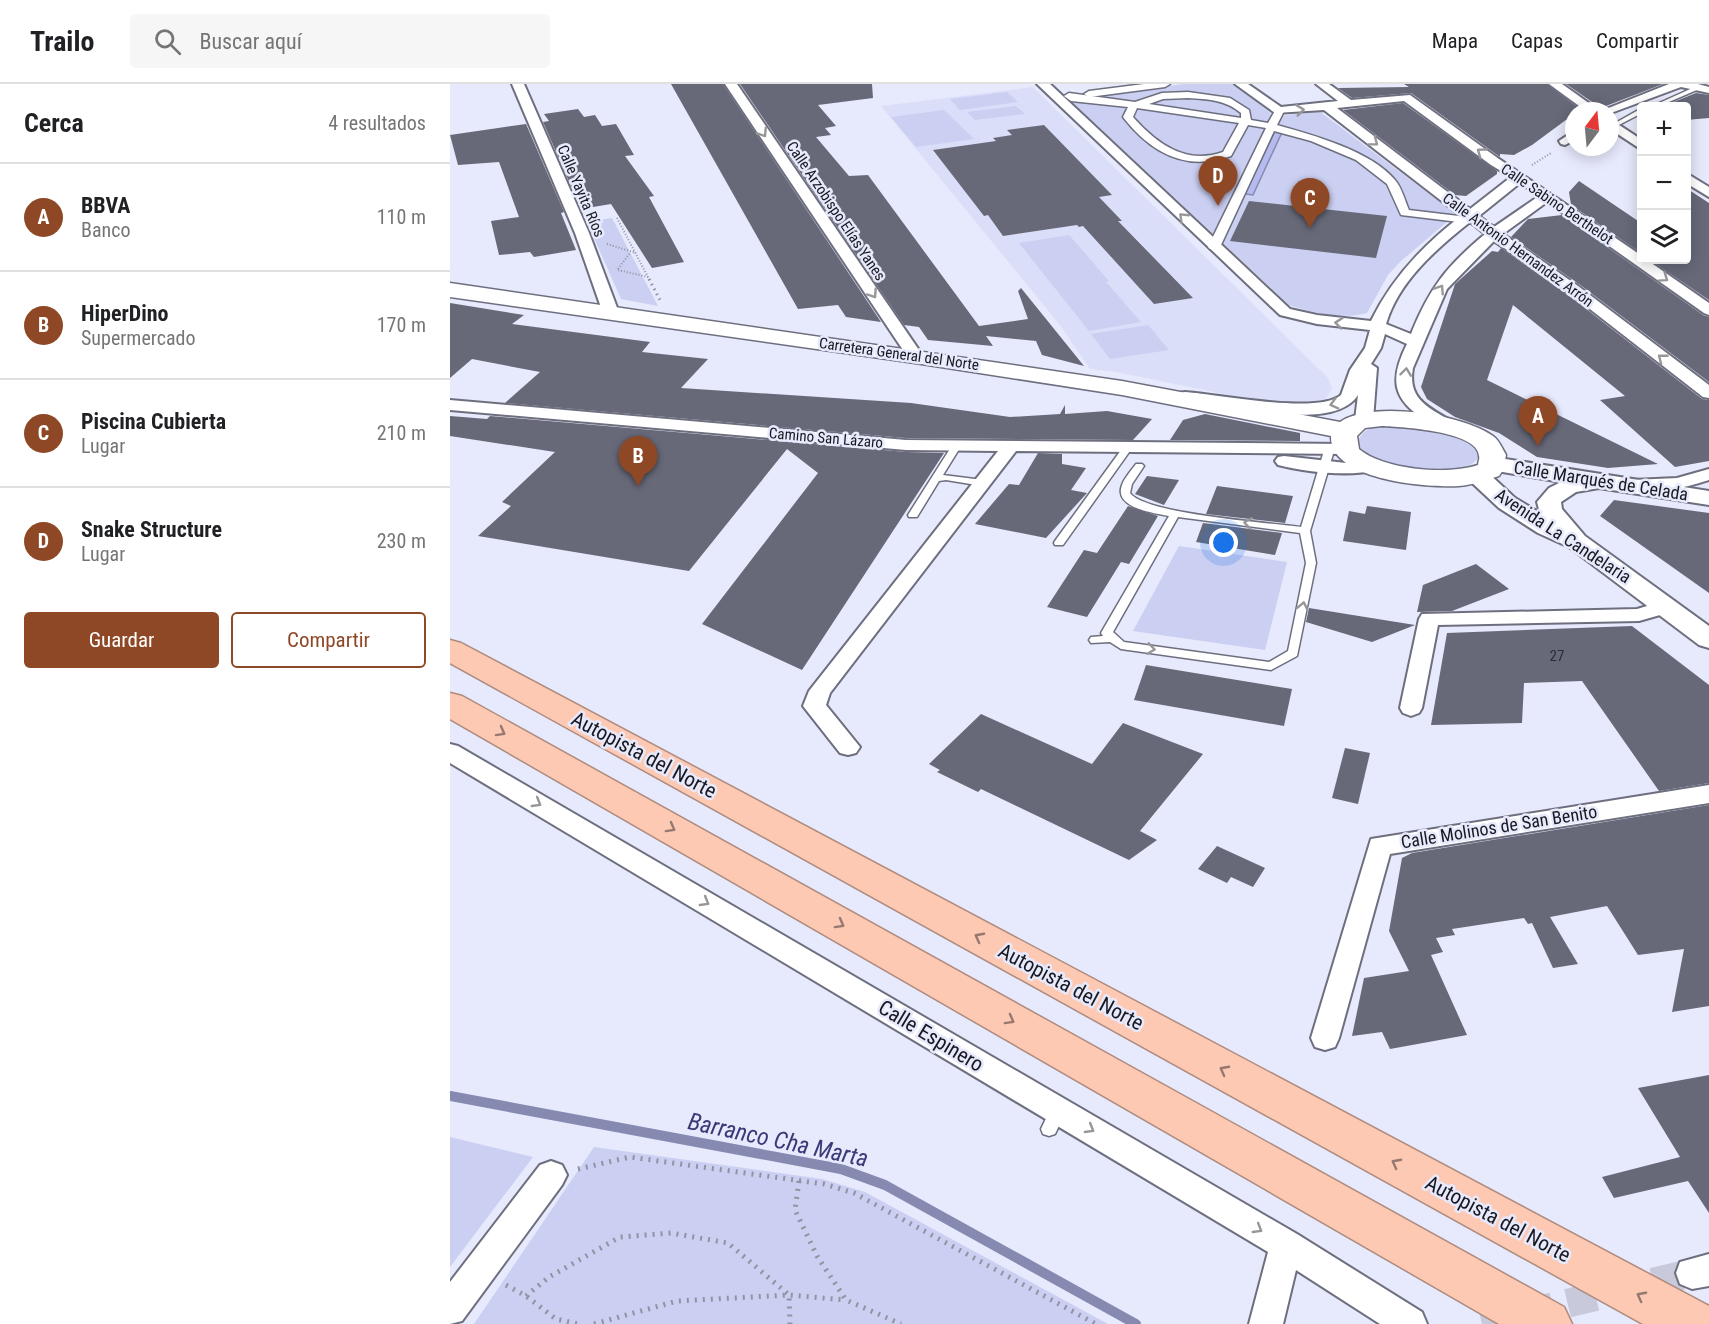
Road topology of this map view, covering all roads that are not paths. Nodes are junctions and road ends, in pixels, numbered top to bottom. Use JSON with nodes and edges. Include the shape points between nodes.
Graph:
{"nodes":[{"id":1,"x":518,"y":84,"type":"edge"},
{"id":2,"x":731,"y":84,"type":"edge"},
{"id":3,"x":1042,"y":84,"type":"edge"},
{"id":4,"x":1165,"y":84,"type":"edge"},
{"id":5,"x":1241,"y":84,"type":"edge"},
{"id":6,"x":1322,"y":84,"type":"edge"},
{"id":7,"x":1555,"y":84,"type":"edge"},
{"id":8,"x":1693,"y":86,"type":"edge"},
{"id":9,"x":1063,"y":97,"type":"junction"},
{"id":10,"x":1581,"y":102,"type":"edge"},
{"id":11,"x":1664,"y":102,"type":"edge"},
{"id":12,"x":1348,"y":104,"type":"junction"},
{"id":13,"x":1133,"y":106,"type":"junction"},
{"id":14,"x":1327,"y":106,"type":"junction"},
{"id":15,"x":1619,"y":108,"type":"edge"},
{"id":16,"x":1279,"y":111,"type":"junction"},
{"id":17,"x":1637,"y":112,"type":"edge"},
{"id":18,"x":1246,"y":120,"type":"junction"},
{"id":19,"x":1619,"y":121,"type":"edge"},
{"id":20,"x":1272,"y":126,"type":"junction"},
{"id":21,"x":1619,"y":130,"type":"edge"},
{"id":22,"x":1637,"y":143,"type":"edge"},
{"id":23,"x":1520,"y":177,"type":"junction"},
{"id":24,"x":1691,"y":180,"type":"edge"},
{"id":25,"x":1709,"y":193,"type":"edge"},
{"id":26,"x":1547,"y":197,"type":"junction"},
{"id":27,"x":1469,"y":218,"type":"junction"},
{"id":28,"x":1495,"y":235,"type":"junction"},
{"id":29,"x":1214,"y":247,"type":"junction"},
{"id":30,"x":450,"y":290,"type":"edge"},
{"id":31,"x":1709,"y":310,"type":"edge"},
{"id":32,"x":611,"y":313,"type":"junction"},
{"id":33,"x":1377,"y":327,"type":"junction"},
{"id":34,"x":1416,"y":342,"type":"junction"},
{"id":35,"x":915,"y":356,"type":"junction"},
{"id":36,"x":1367,"y":361,"type":"junction"},
{"id":37,"x":1709,"y":393,"type":"edge"},
{"id":38,"x":1168,"y":397,"type":"junction"},
{"id":39,"x":450,"y":405,"type":"edge"},
{"id":40,"x":1447,"y":426,"type":"junction"},
{"id":41,"x":1341,"y":443,"type":"junction"},
{"id":42,"x":956,"y":446,"type":"junction"},
{"id":43,"x":1011,"y":446,"type":"junction"},
{"id":44,"x":1126,"y":448,"type":"junction"},
{"id":45,"x":1139,"y":466,"type":"dead end"},
{"id":46,"x":1485,"y":469,"type":"junction"},
{"id":47,"x":1709,"y":474,"type":"edge"},
{"id":48,"x":935,"y":479,"type":"junction"},
{"id":49,"x":983,"y":483,"type":"junction"},
{"id":50,"x":1615,"y":483,"type":"junction"},
{"id":51,"x":1709,"y":498,"type":"edge"},
{"id":52,"x":1175,"y":514,"type":"junction"},
{"id":53,"x":913,"y":516,"type":"dead end"},
{"id":54,"x":1305,"y":531,"type":"junction"},
{"id":55,"x":1578,"y":542,"type":"junction"},
{"id":56,"x":1059,"y":543,"type":"dead end"},
{"id":57,"x":1666,"y":606,"type":"junction"},
{"id":58,"x":1114,"y":638,"type":"junction"},
{"id":59,"x":1709,"y":639,"type":"edge"},
{"id":60,"x":1095,"y":640,"type":"dead end"},
{"id":61,"x":450,"y":650,"type":"edge"},
{"id":62,"x":450,"y":704,"type":"edge"},
{"id":63,"x":1410,"y":708,"type":"dead end"},
{"id":64,"x":848,"y":747,"type":"dead end"},
{"id":65,"x":450,"y":752,"type":"edge"},
{"id":66,"x":1709,"y":794,"type":"edge"},
{"id":67,"x":1324,"y":1038,"type":"dead end"},
{"id":68,"x":550,"y":1175,"type":"road end"},
{"id":69,"x":1286,"y":1245,"type":"junction"},
{"id":70,"x":450,"y":1309,"type":"edge"},
{"id":71,"x":1266,"y":1324,"type":"edge"},
{"id":72,"x":1410,"y":1324,"type":"edge"},
{"id":73,"x":1547,"y":1324,"type":"edge"},
{"id":74,"x":1692,"y":1324,"type":"edge"}],
"edges":[{"from":1,"to":32,"type":"street","name":"Calle Yayita Ríos","via":[[582,233]]},
{"from":2,"to":35,"type":"street","name":"Calle Arzobispo Elías Yanes","one_way":true},
{"from":3,"to":9,"type":"street"},
{"from":4,"to":9,"type":"street"},
{"from":5,"to":16,"type":"street"},
{"from":6,"to":12,"type":"street"},
{"from":7,"to":10,"type":"street"},
{"from":8,"to":11,"type":"lane"},
{"from":8,"to":15,"type":"street"},
{"from":9,"to":13,"type":"street"},
{"from":29,"to":9,"type":"street","one_way":true},
{"from":12,"to":14,"type":"street"},
{"from":23,"to":12,"type":"street","name":"Calle Sabino Berthelot","one_way":true,"via":[[1406,97]]},
{"from":13,"to":18,"type":"street"},
{"from":13,"to":18,"type":"street","via":[[1162,96],[1206,96],[1241,106]]},
{"from":13,"to":18,"type":"street","via":[[1128,117],[1132,122],[1169,154],[1192,161],[1227,154]]},
{"from":16,"to":14,"type":"street","one_way":true},
{"from":14,"to":27,"type":"street","name":"Calle Antonio Hernandez Arrón","one_way":true},
{"from":16,"to":20,"type":"street"},
{"from":17,"to":19,"type":"lane"},
{"from":18,"to":20,"type":"street"},
{"from":20,"to":27,"type":"street","via":[[1324,141],[1376,168],[1392,182],[1404,202],[1405,213]]},
{"from":20,"to":29,"type":"street"},
{"from":21,"to":22,"type":"street"},
{"from":23,"to":26,"type":"street","name":"Calle Sabino Berthelot"},
{"from":23,"to":27,"type":"street"},
{"from":24,"to":25,"type":"street"},
{"from":26,"to":28,"type":"street","via":[[1524,209]]},
{"from":26,"to":31,"type":"street","name":"Calle Sabino Berthelot","one_way":true},
{"from":27,"to":28,"type":"street","name":"Calle Antonio Hernandez Arrón"},
{"from":27,"to":33,"type":"street","via":[[1406,273]]},
{"from":34,"to":28,"type":"street","one_way":true,"via":[[1444,281]]},
{"from":37,"to":28,"type":"street","name":"Calle Antonio Hernandez Arrón","one_way":true},
{"from":33,"to":29,"type":"street","one_way":true,"via":[[1301,318],[1285,312]]},
{"from":30,"to":32,"type":"main road","name":"Carretera General del Norte"},
{"from":32,"to":35,"type":"main road","name":"Carretera General del Norte"},
{"from":33,"to":34,"type":"street","via":[[1403,333]]},
{"from":33,"to":36,"type":"street"},
{"from":40,"to":34,"type":"street","one_way":true,"via":[[1420,409],[1404,387],[1405,366]]},
{"from":35,"to":38,"type":"main road","name":"Carretera General del Norte"},
{"from":36,"to":38,"type":"street","one_way":true,"via":[[1358,370],[1349,396],[1329,407],[1279,407]]},
{"from":36,"to":41,"type":"street","via":[[1370,372]]},
{"from":38,"to":41,"type":"main road","name":"Carretera General del Norte"},
{"from":39,"to":42,"type":"street","name":"Camino San Lázaro","via":[[906,445]]},
{"from":40,"to":41,"type":"main road","via":[[1382,418]]},
{"from":40,"to":46,"type":"main road","via":[[1478,436],[1488,444],[1494,454]]},
{"from":41,"to":44,"type":"street","name":"Camino San Lázaro"},
{"from":41,"to":46,"type":"main road","via":[[1353,458],[1371,466],[1455,478]]},
{"from":41,"to":54,"type":"lane"},
{"from":42,"to":43,"type":"street","name":"Camino San Lázaro"},
{"from":42,"to":48,"type":"lane"},
{"from":43,"to":44,"type":"street","name":"Camino San Lázaro"},
{"from":43,"to":49,"type":"street"},
{"from":44,"to":56,"type":"lane"},
{"from":45,"to":52,"type":"lane","via":[[1125,488],[1131,501]]},
{"from":46,"to":50,"type":"street","name":"Calle Marqués de Celada"},
{"from":46,"to":55,"type":"street","name":"Avenida La Candelaria","via":[[1507,503]]},
{"from":47,"to":50,"type":"street","via":[[1678,484]]},
{"from":48,"to":49,"type":"lane"},
{"from":48,"to":53,"type":"lane"},
{"from":49,"to":64,"type":"street","via":[[820,691],[814,706]]},
{"from":50,"to":51,"type":"street","name":"Calle Marqués de Celada"},
{"from":50,"to":55,"type":"street","via":[[1568,486],[1554,494],[1550,510]]},
{"from":54,"to":52,"type":"lane","one_way":true},
{"from":52,"to":58,"type":"lane","via":[[1107,633]]},
{"from":58,"to":54,"type":"lane","one_way":true,"via":[[1121,645],[1271,666],[1293,653],[1311,563]]},
{"from":55,"to":57,"type":"street","name":"Avenida La Candelaria"},
{"from":57,"to":59,"type":"street","name":"Avenida La Candelaria"},
{"from":57,"to":63,"type":"street","via":[[1639,615],[1429,619]]},
{"from":58,"to":60,"type":"lane"},
{"from":74,"to":61,"type":"highway","name":"Autopista del Norte","one_way":true},
{"from":62,"to":73,"type":"highway","one_way":true},
{"from":65,"to":69,"type":"street","name":"Calle Espinero","one_way":true,"via":[[1054,1120]]},
{"from":66,"to":67,"type":"street","name":"Calle Molinos de San Benito","via":[[1380,846]]},
{"from":68,"to":70,"type":"street"},
{"from":69,"to":71,"type":"street"},
{"from":69,"to":72,"type":"street","name":"Calle Espinero"}]}
